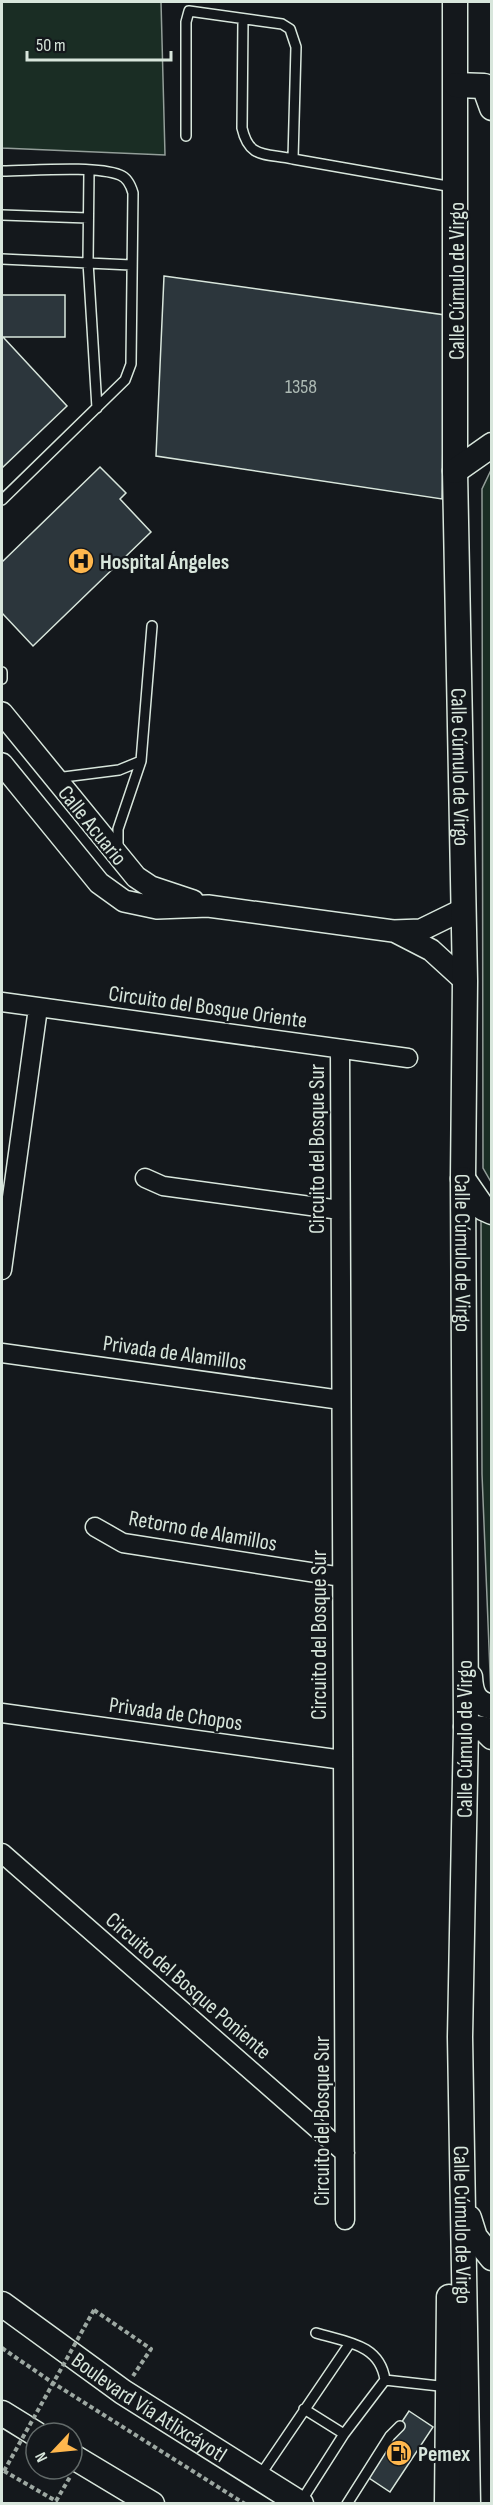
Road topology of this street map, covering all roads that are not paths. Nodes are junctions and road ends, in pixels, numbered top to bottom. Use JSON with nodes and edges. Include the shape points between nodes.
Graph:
{"nodes":[{"id":1,"x":454,"y":2,"type":"edge"},
{"id":2,"x":243,"y":19,"type":"junction"},
{"id":3,"x":456,"y":85,"type":"junction"},
{"id":4,"x":492,"y":108,"type":"edge"},
{"id":5,"x":186,"y":136,"type":"dead end"},
{"id":6,"x":293,"y":159,"type":"junction"},
{"id":7,"x":2,"y":171,"type":"edge"},
{"id":8,"x":89,"y":171,"type":"junction"},
{"id":9,"x":456,"y":188,"type":"junction"},
{"id":10,"x":2,"y":215,"type":"edge"},
{"id":11,"x":88,"y":218,"type":"junction"},
{"id":12,"x":2,"y":259,"type":"edge"},
{"id":13,"x":88,"y":262,"type":"junction"},
{"id":14,"x":131,"y":265,"type":"junction"},
{"id":15,"x":97,"y":408,"type":"junction"},
{"id":16,"x":492,"y":445,"type":"edge"},
{"id":17,"x":455,"y":471,"type":"junction"},
{"id":18,"x":2,"y":500,"type":"edge"},
{"id":19,"x":152,"y":626,"type":"dead end"},
{"id":20,"x":2,"y":672,"type":"edge"},
{"id":21,"x":2,"y":679,"type":"edge"},
{"id":22,"x":2,"y":713,"type":"edge"},
{"id":23,"x":141,"y":761,"type":"junction"},
{"id":24,"x":2,"y":764,"type":"edge"},
{"id":25,"x":55,"y":778,"type":"junction"},
{"id":26,"x":118,"y":856,"type":"junction"},
{"id":27,"x":208,"y":906,"type":"junction"},
{"id":28,"x":464,"y":909,"type":"junction"},
{"id":29,"x":393,"y":931,"type":"junction"},
{"id":30,"x":465,"y":981,"type":"junction"},
{"id":31,"x":2,"y":1002,"type":"edge"},
{"id":32,"x":38,"y":1008,"type":"junction"},
{"id":33,"x":340,"y":1049,"type":"junction"},
{"id":34,"x":408,"y":1058,"type":"dead end"},
{"id":35,"x":145,"y":1178,"type":"dead end"},
{"id":36,"x":463,"y":1179,"type":"junction"},
{"id":37,"x":340,"y":1210,"type":"junction"},
{"id":38,"x":492,"y":1212,"type":"edge"},
{"id":39,"x":2,"y":1270,"type":"edge"},
{"id":40,"x":2,"y":1353,"type":"edge"},
{"id":41,"x":341,"y":1400,"type":"junction"},
{"id":42,"x":94,"y":1527,"type":"dead end"},
{"id":43,"x":342,"y":1577,"type":"junction"},
{"id":44,"x":464,"y":1615,"type":"junction"},
{"id":45,"x":492,"y":1707,"type":"edge"},
{"id":46,"x":2,"y":1713,"type":"edge"},
{"id":47,"x":466,"y":1727,"type":"junction"},
{"id":48,"x":492,"y":1737,"type":"edge"},
{"id":49,"x":343,"y":1760,"type":"junction"},
{"id":50,"x":2,"y":1853,"type":"edge"},
{"id":51,"x":461,"y":2097,"type":"junction"},
{"id":52,"x":345,"y":2153,"type":"junction"},
{"id":53,"x":462,"y":2174,"type":"junction"},
{"id":54,"x":345,"y":2220,"type":"dead end"},
{"id":55,"x":492,"y":2258,"type":"edge"},
{"id":56,"x":2,"y":2304,"type":"edge"},
{"id":57,"x":316,"y":2333,"type":"dead end"},
{"id":58,"x":350,"y":2343,"type":"junction"},
{"id":59,"x":385,"y":2380,"type":"junction"},
{"id":60,"x":448,"y":2387,"type":"junction"},
{"id":61,"x":304,"y":2409,"type":"junction"},
{"id":62,"x":2,"y":2413,"type":"edge"},
{"id":63,"x":400,"y":2426,"type":"dead end"},
{"id":64,"x":24,"y":2427,"type":"edge"},
{"id":65,"x":344,"y":2434,"type":"junction"},
{"id":66,"x":84,"y":2464,"type":"edge"},
{"id":67,"x":259,"y":2477,"type":"junction"},
{"id":68,"x":139,"y":2500,"type":"edge"},
{"id":69,"x":300,"y":2503,"type":"edge"},
{"id":70,"x":347,"y":2504,"type":"edge"},
{"id":71,"x":447,"y":2504,"type":"edge"},
{"id":72,"x":468,"y":2504,"type":"edge"}],
"edges":[{"from":1,"to":3,"type":"main road","name":"Calle Cúmulo de Virgo"},
{"from":2,"to":5,"type":"lane","via":[[189,11]]},
{"from":2,"to":6,"type":"lane","via":[[245,144],[251,151]]},
{"from":2,"to":6,"type":"lane","via":[[282,24],[294,37]]},
{"from":3,"to":4,"type":"main road","via":[[484,86]]},
{"from":3,"to":9,"type":"main road","name":"Calle Cúmulo de Virgo"},
{"from":6,"to":9,"type":"lane"},
{"from":7,"to":8,"type":"lane"},
{"from":8,"to":11,"type":"lane"},
{"from":8,"to":14,"type":"lane","via":[[120,175],[130,183]]},
{"from":9,"to":17,"type":"main road","name":"Calle Cúmulo de Virgo"},
{"from":10,"to":11,"type":"lane"},
{"from":11,"to":13,"type":"lane"},
{"from":12,"to":13,"type":"lane"},
{"from":13,"to":14,"type":"lane"},
{"from":13,"to":15,"type":"lane"},
{"from":14,"to":15,"type":"lane","via":[[131,364],[125,380]]},
{"from":15,"to":18,"type":"lane"},
{"from":16,"to":17,"type":"main road"},
{"from":17,"to":28,"type":"main road","name":"Calle Cúmulo de Virgo"},
{"from":19,"to":23,"type":"lane"},
{"from":20,"to":21,"type":"lane"},
{"from":22,"to":25,"type":"street","name":"Calle Acuario"},
{"from":23,"to":25,"type":"lane","via":[[119,770]]},
{"from":23,"to":26,"type":"lane","via":[[118,829]]},
{"from":24,"to":27,"type":"street","name":"Calle Acuario","via":[[110,893],[137,906]]},
{"from":25,"to":26,"type":"street","name":"Calle Acuario"},
{"from":26,"to":27,"type":"street","name":"Calle Acuario","via":[[144,883]]},
{"from":27,"to":29,"type":"street","name":"Calle Acuario"},
{"from":28,"to":29,"type":"street","name":"Calle Acuario","via":[[422,930]]},
{"from":28,"to":30,"type":"main road","name":"Calle Cúmulo de Virgo"},
{"from":29,"to":30,"type":"street","name":"Calle Acuario","via":[[431,950]]},
{"from":30,"to":36,"type":"main road","name":"Calle Cúmulo de Virgo"},
{"from":31,"to":32,"type":"street","name":"Circuito del Bosque Oriente"},
{"from":32,"to":33,"type":"street","name":"Circuito del Bosque Oriente"},
{"from":32,"to":39,"type":"street"},
{"from":33,"to":34,"type":"street","name":"Circuito del Bosque Oriente"},
{"from":33,"to":37,"type":"street","name":"Circuito del Bosque Sur"},
{"from":35,"to":37,"type":"street","via":[[163,1186]]},
{"from":36,"to":38,"type":"main road","via":[[483,1208]]},
{"from":36,"to":44,"type":"main road","name":"Calle Cúmulo de Virgo"},
{"from":37,"to":41,"type":"street","name":"Circuito del Bosque Sur"},
{"from":40,"to":41,"type":"street","name":"Privada de Alamillos"},
{"from":41,"to":43,"type":"street","name":"Circuito del Bosque Sur"},
{"from":42,"to":43,"type":"street","name":"Retorno de Alamillos","via":[[123,1544]]},
{"from":43,"to":49,"type":"street","name":"Circuito del Bosque Sur"},
{"from":44,"to":45,"type":"main road","via":[[471,1692],[477,1701]]},
{"from":44,"to":47,"type":"main road","name":"Calle Cúmulo de Virgo"},
{"from":46,"to":49,"type":"street","name":"Privada de Chopos"},
{"from":47,"to":48,"type":"main road","via":[[484,1729]]},
{"from":47,"to":51,"type":"main road","name":"Calle Cúmulo de Virgo"},
{"from":49,"to":52,"type":"street","name":"Circuito del Bosque Sur"},
{"from":50,"to":52,"type":"street","name":"Circuito del Bosque Poniente"},
{"from":51,"to":53,"type":"main road","name":"Calle Cúmulo de Virgo"},
{"from":51,"to":60,"type":"main road","via":[[451,2168]]},
{"from":52,"to":54,"type":"street","name":"Circuito del Bosque Sur"},
{"from":53,"to":55,"type":"main road","via":[[475,2237]]},
{"from":53,"to":72,"type":"main road","name":"Calle Cúmulo de Virgo"},
{"from":56,"to":67,"type":"main road","name":"Boulevard Vía Atlixcáyotl","via":[[123,2392]]},
{"from":57,"to":58,"type":"lane"},
{"from":58,"to":59,"type":"lane","via":[[370,2351],[383,2365]]},
{"from":58,"to":61,"type":"lane"},
{"from":59,"to":60,"type":"lane"},
{"from":59,"to":65,"type":"lane"},
{"from":60,"to":71,"type":"main road","via":[[443,2432]]},
{"from":61,"to":65,"type":"lane"},
{"from":61,"to":67,"type":"lane"},
{"from":62,"to":64,"type":"main road"},
{"from":63,"to":70,"type":"lane"},
{"from":65,"to":69,"type":"lane"},
{"from":66,"to":68,"type":"main road"},
{"from":67,"to":69,"type":"main road","name":"Boulevard Vía Atlixcáyotl"}]}
